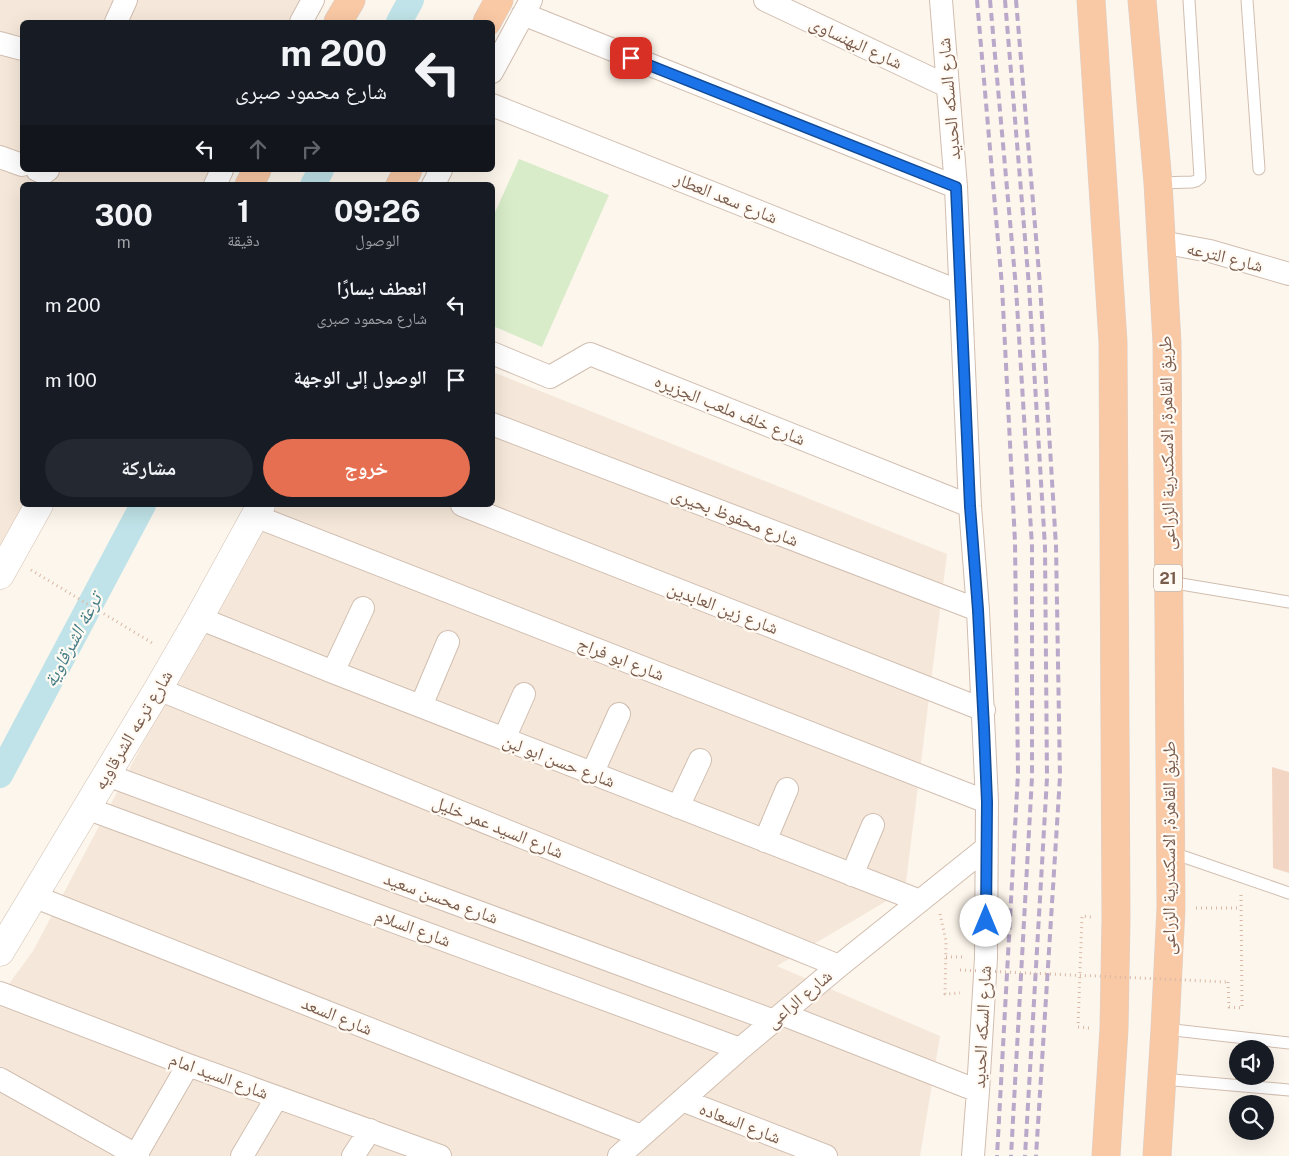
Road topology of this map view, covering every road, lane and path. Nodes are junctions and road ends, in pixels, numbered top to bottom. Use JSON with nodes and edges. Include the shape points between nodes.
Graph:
{"nodes":[{"id":1,"x":126,"y":0,"type":"edge"},
{"id":2,"x":314,"y":0,"type":"edge"},
{"id":3,"x":351,"y":0,"type":"edge"},
{"id":4,"x":499,"y":0,"type":"edge"},
{"id":5,"x":764,"y":0,"type":"edge"},
{"id":6,"x":941,"y":0,"type":"edge"},
{"id":7,"x":1091,"y":0,"type":"edge"},
{"id":8,"x":1142,"y":0,"type":"edge"},
{"id":9,"x":1188,"y":0,"type":"edge"},
{"id":10,"x":1247,"y":0,"type":"edge"},
{"id":11,"x":527,"y":7,"type":"edge"},
{"id":12,"x":117,"y":20,"type":"edge"},
{"id":13,"x":302,"y":20,"type":"edge"},
{"id":14,"x":339,"y":20,"type":"edge"},
{"id":15,"x":488,"y":20,"type":"edge"},
{"id":16,"x":0,"y":42,"type":"edge"},
{"id":17,"x":20,"y":48,"type":"edge"},
{"id":18,"x":495,"y":66,"type":"edge"},
{"id":19,"x":947,"y":86,"type":"junction"},
{"id":20,"x":495,"y":106,"type":"edge"},
{"id":21,"x":0,"y":157,"type":"edge"},
{"id":22,"x":20,"y":164,"type":"edge"},
{"id":23,"x":1259,"y":169,"type":"dead end"},
{"id":24,"x":1158,"y":183,"type":"junction"},
{"id":25,"x":956,"y":187,"type":"junction"},
{"id":26,"x":1161,"y":242,"type":"junction"},
{"id":27,"x":1289,"y":274,"type":"edge"},
{"id":28,"x":960,"y":292,"type":"junction"},
{"id":29,"x":495,"y":353,"type":"edge"},
{"id":30,"x":495,"y":425,"type":"edge"},
{"id":31,"x":970,"y":506,"type":"junction"},
{"id":32,"x":38,"y":507,"type":"edge"},
{"id":33,"x":467,"y":507,"type":"edge"},
{"id":34,"x":258,"y":511,"type":"edge"},
{"id":35,"x":3,"y":561,"type":"edge"},
{"id":36,"x":1168,"y":582,"type":"junction"},
{"id":37,"x":1289,"y":602,"type":"edge"},
{"id":38,"x":362,"y":608,"type":"dead end"},
{"id":39,"x":978,"y":610,"type":"junction"},
{"id":40,"x":199,"y":618,"type":"junction"},
{"id":41,"x":151,"y":642,"type":"dead end"},
{"id":42,"x":448,"y":642,"type":"dead end"},
{"id":43,"x":333,"y":672,"type":"junction"},
{"id":44,"x":158,"y":689,"type":"junction"},
{"id":45,"x":524,"y":694,"type":"dead end"},
{"id":46,"x":420,"y":706,"type":"junction"},
{"id":47,"x":984,"y":710,"type":"junction"},
{"id":48,"x":619,"y":714,"type":"dead end"},
{"id":49,"x":504,"y":739,"type":"junction"},
{"id":50,"x":700,"y":760,"type":"dead end"},
{"id":51,"x":107,"y":774,"type":"junction"},
{"id":52,"x":592,"y":774,"type":"junction"},
{"id":53,"x":787,"y":789,"type":"dead end"},
{"id":54,"x":987,"y":802,"type":"junction"},
{"id":55,"x":678,"y":807,"type":"junction"},
{"id":56,"x":86,"y":808,"type":"junction"},
{"id":57,"x":873,"y":825,"type":"dead end"},
{"id":58,"x":765,"y":841,"type":"junction"},
{"id":59,"x":986,"y":848,"type":"junction"},
{"id":60,"x":1170,"y":852,"type":"junction"},
{"id":61,"x":852,"y":875,"type":"junction"},
{"id":62,"x":1241,"y":876,"type":"junction"},
{"id":63,"x":1289,"y":893,"type":"edge"},
{"id":64,"x":34,"y":896,"type":"junction"},
{"id":65,"x":925,"y":897,"type":"junction"},
{"id":66,"x":1171,"y":908,"type":"junction"},
{"id":67,"x":1241,"y":908,"type":"junction"},
{"id":68,"x":1082,"y":916,"type":"dead end"},
{"id":69,"x":0,"y":952,"type":"edge"},
{"id":70,"x":839,"y":966,"type":"junction"},
{"id":71,"x":1080,"y":975,"type":"junction"},
{"id":72,"x":960,"y":978,"type":"dead end"},
{"id":73,"x":960,"y":986,"type":"dead end"},
{"id":74,"x":0,"y":993,"type":"edge"},
{"id":75,"x":778,"y":1017,"type":"junction"},
{"id":76,"x":1078,"y":1028,"type":"dead end"},
{"id":77,"x":1165,"y":1029,"type":"junction"},
{"id":78,"x":1289,"y":1043,"type":"edge"},
{"id":79,"x":740,"y":1049,"type":"junction"},
{"id":80,"x":188,"y":1065,"type":"junction"},
{"id":81,"x":0,"y":1079,"type":"edge"},
{"id":82,"x":1162,"y":1079,"type":"junction"},
{"id":83,"x":1289,"y":1090,"type":"edge"},
{"id":84,"x":978,"y":1091,"type":"junction"},
{"id":85,"x":277,"y":1097,"type":"junction"},
{"id":86,"x":682,"y":1100,"type":"junction"},
{"id":87,"x":370,"y":1130,"type":"junction"},
{"id":88,"x":641,"y":1136,"type":"junction"},
{"id":89,"x":137,"y":1155,"type":"edge"},
{"id":90,"x":242,"y":1156,"type":"edge"},
{"id":91,"x":353,"y":1156,"type":"edge"},
{"id":92,"x":440,"y":1156,"type":"edge"},
{"id":93,"x":619,"y":1156,"type":"edge"},
{"id":94,"x":826,"y":1156,"type":"edge"},
{"id":95,"x":973,"y":1156,"type":"edge"},
{"id":96,"x":1106,"y":1156,"type":"edge"},
{"id":97,"x":1157,"y":1156,"type":"edge"}],
"edges":[{"from":1,"to":12,"type":"street"},
{"from":2,"to":13,"type":"street"},
{"from":3,"to":14,"type":"highway"},
{"from":4,"to":15,"type":"highway"},
{"from":5,"to":19,"type":"street","name":"شارع البهنساوى"},
{"from":6,"to":19,"type":"street","name":"شارع السكه الحديد"},
{"from":7,"to":96,"type":"highway","via":[[1113,352],[1116,918],[1114,1029]]},
{"from":8,"to":24,"type":"highway","name":"طريق القاهرة, الاسكندرية الزراعى","number":"21"},
{"from":9,"to":24,"type":"lane","via":[[1200,178],[1192,182]]},
{"from":10,"to":23,"type":"lane"},
{"from":11,"to":18,"type":"street"},
{"from":11,"to":25,"type":"street"},
{"from":16,"to":17,"type":"street"},
{"from":19,"to":25,"type":"street","name":"شارع السكه الحديد"},
{"from":20,"to":28,"type":"street","name":"شارع سعد العطار"},
{"from":21,"to":22,"type":"street"},
{"from":24,"to":26,"type":"highway","name":"طريق القاهرة, الاسكندرية الزراعى","number":"21"},
{"from":25,"to":28,"type":"street","name":"شارع السكه الحديد"},
{"from":26,"to":27,"type":"street","name":"شارع الترعه","via":[[1210,251]]},
{"from":26,"to":36,"type":"highway","name":"طريق القاهرة, الاسكندرية الزراعى","number":"21","via":[[1167,343]]},
{"from":28,"to":31,"type":"street","name":"شارع السكه الحديد"},
{"from":29,"to":31,"type":"street","name":"شارع خلف ملعب الجزيره","via":[[550,377],[590,354]]},
{"from":30,"to":39,"type":"street","name":"شارع محفوظ بحيرى"},
{"from":31,"to":39,"type":"street","name":"شارع السكه الحديد"},
{"from":32,"to":35,"type":"street"},
{"from":33,"to":47,"type":"street","name":"شارع زين العابدين"},
{"from":34,"to":40,"type":"street","name":"شارع ترعه الشرقاويه"},
{"from":34,"to":54,"type":"street","name":"شارع ابو فراج"},
{"from":35,"to":41,"type":"path","via":[[67,592]]},
{"from":36,"to":37,"type":"lane"},
{"from":36,"to":60,"type":"highway","name":"طريق القاهرة, الاسكندرية الزراعى","number":"21"},
{"from":38,"to":43,"type":"street"},
{"from":39,"to":47,"type":"street","name":"شارع السكه الحديد"},
{"from":40,"to":43,"type":"street","name":"شارع حسن ابو لبن"},
{"from":40,"to":44,"type":"street","name":"شارع ترعه الشرقاويه"},
{"from":42,"to":46,"type":"street"},
{"from":43,"to":46,"type":"street","name":"شارع حسن ابو لبن"},
{"from":44,"to":51,"type":"street","name":"شارع ترعه الشرقاويه"},
{"from":44,"to":70,"type":"street","name":"شارع السيد عمر خليل"},
{"from":45,"to":49,"type":"street"},
{"from":46,"to":49,"type":"street","name":"شارع حسن ابو لبن"},
{"from":47,"to":54,"type":"street","name":"شارع السكه الحديد"},
{"from":48,"to":52,"type":"street"},
{"from":49,"to":52,"type":"street","name":"شارع حسن ابو لبن"},
{"from":50,"to":55,"type":"street"},
{"from":51,"to":56,"type":"street","name":"شارع ترعه الشرقاويه"},
{"from":51,"to":75,"type":"street","name":"شارع محسن سعيد"},
{"from":52,"to":55,"type":"street","name":"شارع حسن ابو لبن"},
{"from":53,"to":58,"type":"street"},
{"from":54,"to":59,"type":"street","name":"شارع السكه الحديد"},
{"from":55,"to":58,"type":"street","name":"شارع حسن ابو لبن"},
{"from":56,"to":64,"type":"street","name":"شارع ترعه الشرقاويه"},
{"from":56,"to":79,"type":"street","name":"شارع السلام"},
{"from":57,"to":61,"type":"street"},
{"from":58,"to":61,"type":"street","name":"شارع حسن ابو لبن"},
{"from":59,"to":65,"type":"street","name":"شارع الراعى"},
{"from":59,"to":84,"type":"street","name":"شارع السكه الحديد","via":[[986,958]]},
{"from":60,"to":62,"type":"lane"},
{"from":60,"to":66,"type":"highway","name":"طريق القاهرة, الاسكندرية الزراعى","number":"21"},
{"from":61,"to":65,"type":"street","name":"شارع حسن ابو لبن"},
{"from":62,"to":63,"type":"lane"},
{"from":62,"to":67,"type":"path"},
{"from":64,"to":69,"type":"street","name":"شارع ترعه الشرقاويه"},
{"from":64,"to":88,"type":"street","name":"شارع السعد"},
{"from":65,"to":70,"type":"street","name":"شارع الراعى"},
{"from":65,"to":73,"type":"path","via":[[938,908],[944,924],[945,994],[960,994]]},
{"from":66,"to":67,"type":"path"},
{"from":66,"to":77,"type":"highway","name":"طريق القاهرة, الاسكندرية الزراعى","number":"21"},
{"from":67,"to":71,"type":"path","bridge":true,"via":[[1242,1008],[1229,1007],[1228,982]]},
{"from":68,"to":71,"type":"path"},
{"from":70,"to":75,"type":"street","name":"شارع الراعى"},
{"from":71,"to":72,"type":"path","bridge":true,"via":[[960,970]]},
{"from":71,"to":76,"type":"path"},
{"from":74,"to":80,"type":"street","name":"شارع السيد امام"},
{"from":75,"to":79,"type":"street","name":"شارع الراعى"},
{"from":75,"to":84,"type":"street","name":"شارع محسن سعيد"},
{"from":77,"to":78,"type":"lane"},
{"from":77,"to":82,"type":"highway","name":"طريق القاهرة, الاسكندرية الزراعى","number":"21"},
{"from":79,"to":86,"type":"street","name":"شارع الراعى"},
{"from":80,"to":85,"type":"street","name":"شارع السيد امام"},
{"from":80,"to":89,"type":"street"},
{"from":81,"to":89,"type":"street"},
{"from":82,"to":83,"type":"lane"},
{"from":82,"to":97,"type":"highway","name":"طريق القاهرة, الاسكندرية الزراعى","number":"21"},
{"from":84,"to":95,"type":"street","name":"شارع السكه الحديد"},
{"from":85,"to":87,"type":"street","name":"شارع السيد امام"},
{"from":85,"to":90,"type":"street"},
{"from":86,"to":88,"type":"street","name":"شارع الراعى"},
{"from":86,"to":94,"type":"street","name":"شارع السعاده"},
{"from":87,"to":91,"type":"street"},
{"from":87,"to":92,"type":"street","name":"شارع السيد امام"},
{"from":88,"to":93,"type":"street","name":"شارع الراعى"}]}
